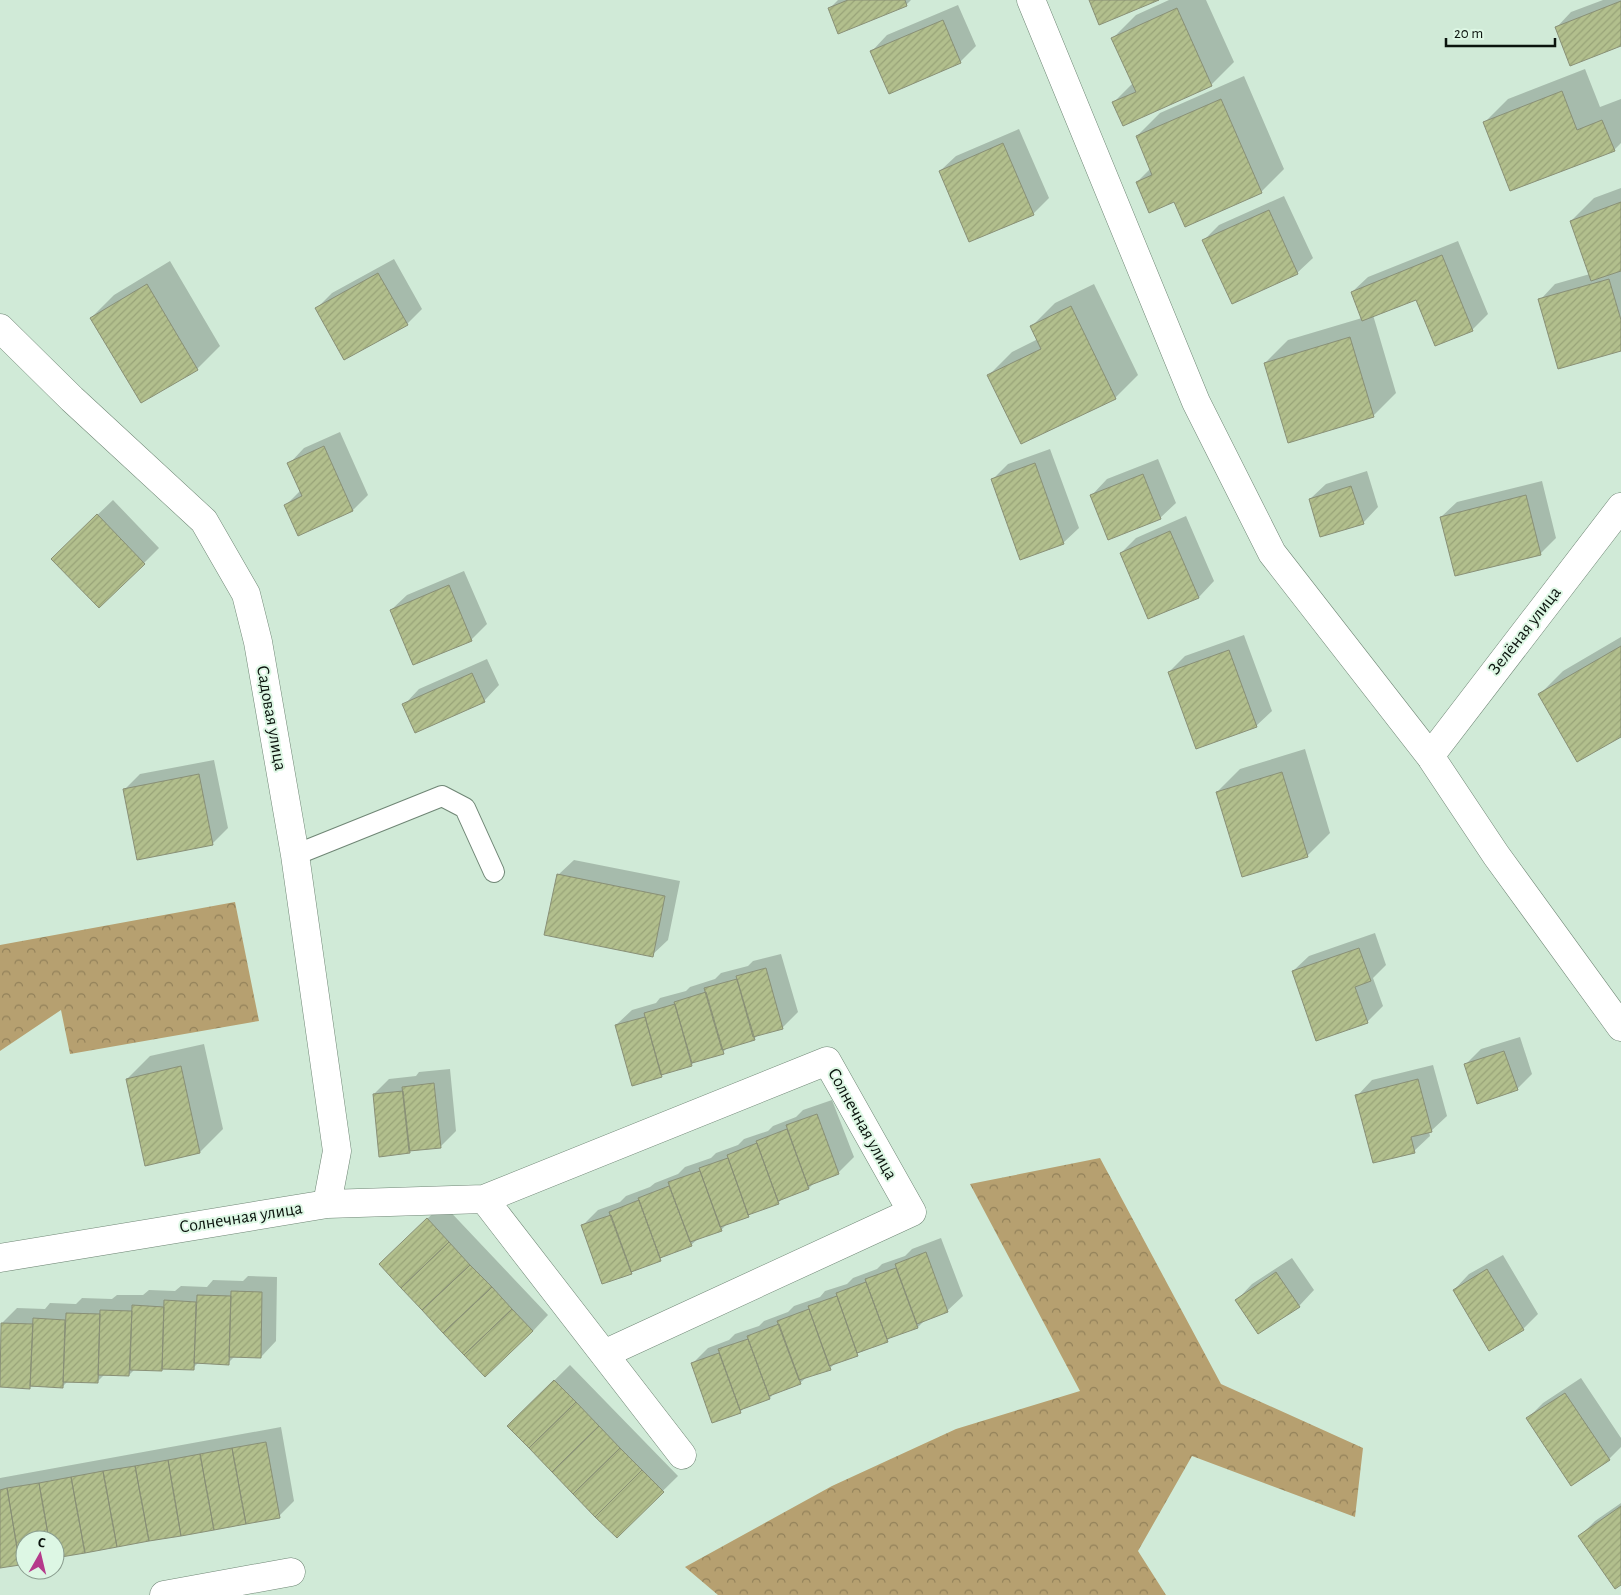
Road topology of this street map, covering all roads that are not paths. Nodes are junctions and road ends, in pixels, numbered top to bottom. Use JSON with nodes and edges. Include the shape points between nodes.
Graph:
{"nodes":[{"id":1,"x":1031,"y":0,"type":"edge"},
{"id":2,"x":0,"y":328,"type":"edge"},
{"id":3,"x":1621,"y":506,"type":"edge"},
{"id":4,"x":1430,"y":756,"type":"junction"},
{"id":5,"x":295,"y":855,"type":"junction"},
{"id":6,"x":494,"y":872,"type":"dead end"},
{"id":7,"x":1621,"y":1027,"type":"edge"},
{"id":8,"x":484,"y":1199,"type":"junction"},
{"id":9,"x":327,"y":1204,"type":"junction"},
{"id":10,"x":0,"y":1258,"type":"edge"},
{"id":11,"x":604,"y":1354,"type":"junction"},
{"id":12,"x":682,"y":1455,"type":"dead end"},
{"id":13,"x":291,"y":1572,"type":"dead end"},
{"id":14,"x":164,"y":1595,"type":"edge"}],
"edges":[{"from":1,"to":4,"type":"street","via":[[1196,402],[1272,553]]},
{"from":2,"to":5,"type":"street","name":"Садовая улица","via":[[204,521],[246,594],[258,642]]},
{"from":3,"to":4,"type":"street","name":"Зелёная улица"},
{"from":4,"to":7,"type":"street","via":[[1496,855]]},
{"from":5,"to":6,"type":"lane","via":[[442,796],[465,808]]},
{"from":5,"to":9,"type":"street","name":"Садовая улица","via":[[336,1151]]},
{"from":8,"to":9,"type":"street","name":"Солнечная улица"},
{"from":8,"to":11,"type":"street"},
{"from":8,"to":11,"type":"street","name":"Солнечная улица","via":[[827,1061],[912,1212]]},
{"from":9,"to":10,"type":"street","name":"Солнечная улица"},
{"from":11,"to":12,"type":"street"},
{"from":13,"to":14,"type":"street"}]}
